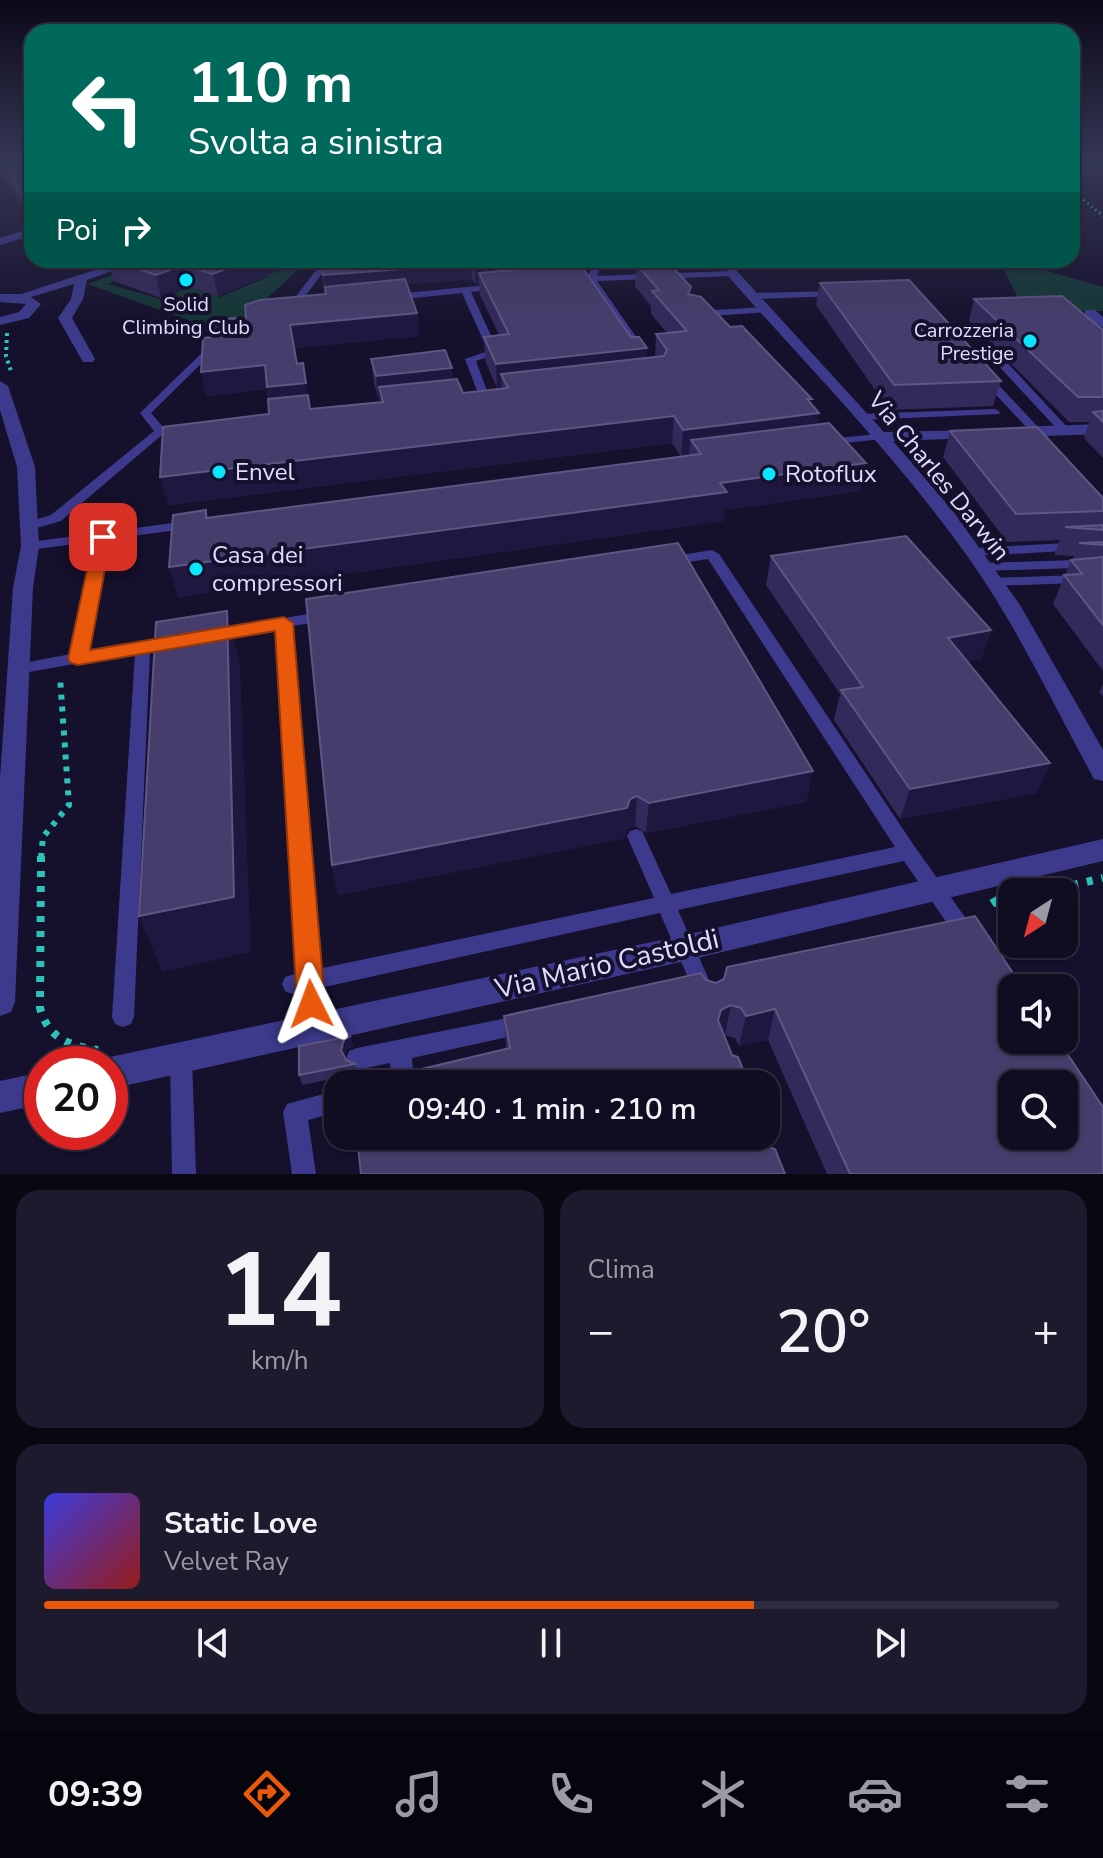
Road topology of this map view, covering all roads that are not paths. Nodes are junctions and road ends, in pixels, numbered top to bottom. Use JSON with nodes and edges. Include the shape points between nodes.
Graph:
{"nodes":[{"id":1,"x":24,"y":234,"type":"edge"},
{"id":2,"x":0,"y":242,"type":"edge"},
{"id":3,"x":115,"y":268,"type":"edge"},
{"id":4,"x":322,"y":268,"type":"edge"},
{"id":5,"x":596,"y":268,"type":"edge"},
{"id":6,"x":713,"y":268,"type":"edge"},
{"id":7,"x":736,"y":268,"type":"edge"},
{"id":8,"x":591,"y":279,"type":"junction"},
{"id":9,"x":81,"y":280,"type":"junction"},
{"id":10,"x":575,"y":280,"type":"edge"},
{"id":11,"x":512,"y":286,"type":"edge"},
{"id":12,"x":465,"y":290,"type":"junction"},
{"id":13,"x":842,"y":293,"type":"edge"},
{"id":14,"x":18,"y":297,"type":"junction"},
{"id":15,"x":387,"y":297,"type":"edge"},
{"id":16,"x":0,"y":298,"type":"edge"},
{"id":17,"x":758,"y":303,"type":"junction"},
{"id":18,"x":309,"y":304,"type":"edge"},
{"id":19,"x":293,"y":306,"type":"junction"},
{"id":20,"x":33,"y":308,"type":"junction"},
{"id":21,"x":282,"y":310,"type":"edge"},
{"id":22,"x":1090,"y":313,"type":"dead end"},
{"id":23,"x":693,"y":314,"type":"edge"},
{"id":24,"x":3,"y":321,"type":"edge"},
{"id":25,"x":1103,"y":324,"type":"edge"},
{"id":26,"x":226,"y":334,"type":"edge"},
{"id":27,"x":0,"y":335,"type":"edge"},
{"id":28,"x":641,"y":352,"type":"edge"},
{"id":29,"x":88,"y":359,"type":"dead end"},
{"id":30,"x":998,"y":359,"type":"dead end"},
{"id":31,"x":977,"y":367,"type":"edge"},
{"id":32,"x":0,"y":386,"type":"edge"},
{"id":33,"x":501,"y":394,"type":"edge"},
{"id":34,"x":484,"y":396,"type":"junction"},
{"id":35,"x":468,"y":398,"type":"edge"},
{"id":36,"x":995,"y":412,"type":"dead end"},
{"id":37,"x":861,"y":417,"type":"junction"},
{"id":38,"x":190,"y":428,"type":"edge"},
{"id":39,"x":1103,"y":429,"type":"edge"},
{"id":40,"x":1064,"y":430,"type":"junction"},
{"id":41,"x":160,"y":431,"type":"junction"},
{"id":42,"x":1036,"y":431,"type":"junction"},
{"id":43,"x":878,"y":437,"type":"junction"},
{"id":44,"x":813,"y":444,"type":"edge"},
{"id":45,"x":203,"y":523,"type":"edge"},
{"id":46,"x":30,"y":536,"type":"junction"},
{"id":47,"x":103,"y":537,"type":"junction"},
{"id":48,"x":1103,"y":545,"type":"edge"},
{"id":49,"x":1103,"y":563,"type":"edge"},
{"id":50,"x":650,"y":564,"type":"edge"},
{"id":51,"x":984,"y":567,"type":"junction"},
{"id":52,"x":1103,"y":578,"type":"edge"},
{"id":53,"x":344,"y":613,"type":"edge"},
{"id":54,"x":284,"y":623,"type":"junction"},
{"id":55,"x":143,"y":647,"type":"junction"},
{"id":56,"x":78,"y":659,"type":"junction"},
{"id":57,"x":18,"y":669,"type":"junction"},
{"id":58,"x":1103,"y":772,"type":"edge"},
{"id":59,"x":636,"y":836,"type":"dead end"},
{"id":60,"x":1103,"y":850,"type":"edge"},
{"id":61,"x":908,"y":852,"type":"junction"},
{"id":62,"x":934,"y":889,"type":"junction"},
{"id":63,"x":666,"y":904,"type":"junction"},
{"id":64,"x":935,"y":940,"type":"edge"},
{"id":65,"x":685,"y":948,"type":"junction"},
{"id":66,"x":301,"y":982,"type":"junction"},
{"id":67,"x":704,"y":991,"type":"edge"},
{"id":68,"x":0,"y":1002,"type":"edge"},
{"id":69,"x":123,"y":1017,"type":"dead end"},
{"id":70,"x":551,"y":1019,"type":"edge"},
{"id":71,"x":312,"y":1029,"type":"junction"},
{"id":72,"x":400,"y":1050,"type":"junction"},
{"id":73,"x":181,"y":1058,"type":"junction"},
{"id":74,"x":357,"y":1059,"type":"dead end"},
{"id":75,"x":128,"y":1069,"type":"edge"},
{"id":76,"x":402,"y":1070,"type":"edge"},
{"id":77,"x":24,"y":1092,"type":"edge"},
{"id":78,"x":0,"y":1097,"type":"edge"},
{"id":79,"x":324,"y":1105,"type":"edge"},
{"id":80,"x":184,"y":1174,"type":"edge"},
{"id":81,"x":304,"y":1174,"type":"edge"}],
"edges":[{"from":1,"to":2,"type":"street"},
{"from":3,"to":9,"type":"street"},
{"from":4,"to":19,"type":"lane"},
{"from":5,"to":8,"type":"lane"},
{"from":6,"to":8,"type":"lane"},
{"from":7,"to":17,"type":"street","name":"Via Charles Darwin"},
{"from":8,"to":10,"type":"lane"},
{"from":8,"to":28,"type":"lane"},
{"from":9,"to":14,"type":"street"},
{"from":9,"to":20,"type":"street"},
{"from":9,"to":29,"type":"street","via":[[65,318]]},
{"from":11,"to":12,"type":"lane"},
{"from":12,"to":15,"type":"lane"},
{"from":12,"to":34,"type":"lane","via":[[494,353],[470,359]]},
{"from":13,"to":17,"type":"lane"},
{"from":14,"to":16,"type":"street"},
{"from":14,"to":20,"type":"street","via":[[32,301]]},
{"from":17,"to":23,"type":"lane"},
{"from":17,"to":37,"type":"street","name":"Via Charles Darwin"},
{"from":18,"to":19,"type":"lane"},
{"from":19,"to":21,"type":"lane"},
{"from":20,"to":24,"type":"street"},
{"from":22,"to":25,"type":"street"},
{"from":24,"to":27,"type":"street"},
{"from":26,"to":41,"type":"lane","via":[[145,413]]},
{"from":30,"to":40,"type":"lane"},
{"from":31,"to":42,"type":"lane"},
{"from":32,"to":46,"type":"street","via":[[26,467]]},
{"from":33,"to":34,"type":"lane"},
{"from":34,"to":35,"type":"lane"},
{"from":36,"to":37,"type":"lane"},
{"from":37,"to":43,"type":"street","name":"Via Charles Darwin"},
{"from":38,"to":41,"type":"lane"},
{"from":39,"to":40,"type":"street"},
{"from":40,"to":42,"type":"street"},
{"from":41,"to":46,"type":"lane"},
{"from":42,"to":43,"type":"street"},
{"from":43,"to":44,"type":"lane"},
{"from":43,"to":51,"type":"street","name":"Via Charles Darwin"},
{"from":45,"to":47,"type":"lane"},
{"from":46,"to":47,"type":"lane"},
{"from":46,"to":57,"type":"street"},
{"from":47,"to":56,"type":"lane"},
{"from":48,"to":51,"type":"lane"},
{"from":49,"to":51,"type":"lane"},
{"from":50,"to":61,"type":"lane","via":[[712,554]]},
{"from":51,"to":52,"type":"lane"},
{"from":51,"to":58,"type":"street","name":"Via Charles Darwin"},
{"from":53,"to":54,"type":"lane"},
{"from":54,"to":55,"type":"lane"},
{"from":54,"to":66,"type":"lane"},
{"from":55,"to":56,"type":"lane"},
{"from":55,"to":69,"type":"lane"},
{"from":56,"to":57,"type":"lane"},
{"from":57,"to":68,"type":"street"},
{"from":59,"to":63,"type":"lane"},
{"from":60,"to":62,"type":"street","name":"Via Mario Castoldi"},
{"from":61,"to":62,"type":"lane"},
{"from":61,"to":63,"type":"lane"},
{"from":62,"to":64,"type":"lane","via":[[971,940]]},
{"from":62,"to":65,"type":"street","name":"Via Mario Castoldi"},
{"from":63,"to":65,"type":"lane"},
{"from":63,"to":66,"type":"lane"},
{"from":65,"to":67,"type":"lane"},
{"from":65,"to":71,"type":"street","name":"Via Mario Castoldi"},
{"from":66,"to":71,"type":"lane"},
{"from":70,"to":72,"type":"lane"},
{"from":71,"to":73,"type":"street","name":"Via Mario Castoldi"},
{"from":72,"to":74,"type":"lane"},
{"from":72,"to":76,"type":"lane"},
{"from":73,"to":75,"type":"street","name":"Via Mario Castoldi"},
{"from":73,"to":80,"type":"lane"},
{"from":77,"to":78,"type":"street"},
{"from":79,"to":81,"type":"lane","via":[[295,1112]]}]}
